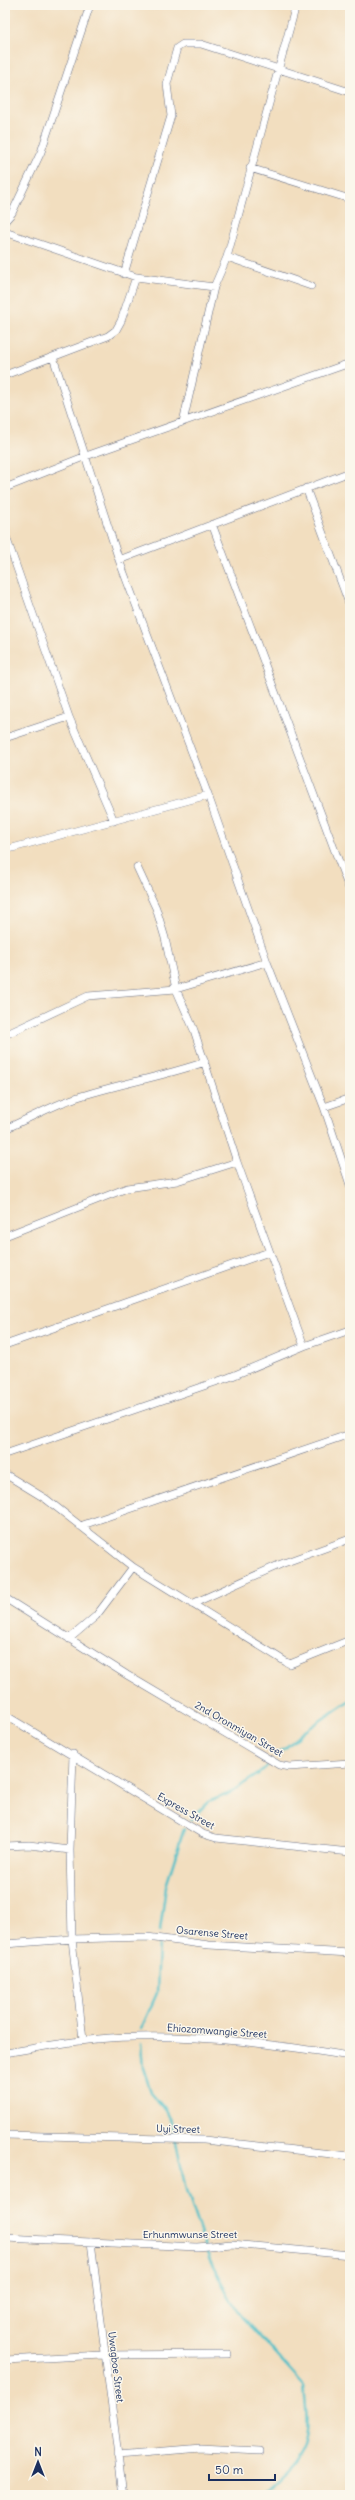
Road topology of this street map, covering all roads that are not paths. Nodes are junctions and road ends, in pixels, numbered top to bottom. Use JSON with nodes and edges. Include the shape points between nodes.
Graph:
{"nodes":[{"id":1,"x":90,"y":5,"type":"edge"},
{"id":2,"x":296,"y":5,"type":"edge"},
{"id":3,"x":278,"y":68,"type":"junction"},
{"id":4,"x":350,"y":92,"type":"edge"},
{"id":5,"x":250,"y":168,"type":"junction"},
{"id":6,"x":350,"y":199,"type":"edge"},
{"id":7,"x":5,"y":221,"type":"edge"},
{"id":8,"x":5,"y":232,"type":"edge"},
{"id":9,"x":227,"y":257,"type":"junction"},
{"id":10,"x":124,"y":274,"type":"junction"},
{"id":11,"x":136,"y":277,"type":"junction"},
{"id":12,"x":311,"y":286,"type":"dead end"},
{"id":13,"x":214,"y":287,"type":"junction"},
{"id":14,"x":53,"y":357,"type":"junction"},
{"id":15,"x":350,"y":363,"type":"edge"},
{"id":16,"x":5,"y":375,"type":"edge"},
{"id":17,"x":183,"y":422,"type":"junction"},
{"id":18,"x":86,"y":456,"type":"junction"},
{"id":19,"x":350,"y":472,"type":"edge"},
{"id":20,"x":5,"y":488,"type":"edge"},
{"id":21,"x":306,"y":488,"type":"junction"},
{"id":22,"x":212,"y":524,"type":"junction"},
{"id":23,"x":5,"y":534,"type":"edge"},
{"id":24,"x":119,"y":560,"type":"junction"},
{"id":25,"x":350,"y":606,"type":"edge"},
{"id":26,"x":69,"y":717,"type":"junction"},
{"id":27,"x":5,"y":738,"type":"edge"},
{"id":28,"x":208,"y":795,"type":"junction"},
{"id":29,"x":114,"y":821,"type":"junction"},
{"id":30,"x":5,"y":850,"type":"edge"},
{"id":31,"x":137,"y":867,"type":"dead end"},
{"id":32,"x":350,"y":890,"type":"edge"},
{"id":33,"x":267,"y":962,"type":"junction"},
{"id":34,"x":176,"y":989,"type":"junction"},
{"id":35,"x":5,"y":1035,"type":"edge"},
{"id":36,"x":205,"y":1062,"type":"junction"},
{"id":37,"x":350,"y":1098,"type":"edge"},
{"id":38,"x":324,"y":1107,"type":"junction"},
{"id":39,"x":5,"y":1129,"type":"edge"},
{"id":40,"x":237,"y":1162,"type":"junction"},
{"id":41,"x":350,"y":1185,"type":"edge"},
{"id":42,"x":5,"y":1236,"type":"edge"},
{"id":43,"x":269,"y":1252,"type":"junction"},
{"id":44,"x":350,"y":1330,"type":"edge"},
{"id":45,"x":5,"y":1345,"type":"edge"},
{"id":46,"x":304,"y":1346,"type":"junction"},
{"id":47,"x":350,"y":1434,"type":"edge"},
{"id":48,"x":5,"y":1454,"type":"edge"},
{"id":49,"x":5,"y":1474,"type":"edge"},
{"id":50,"x":80,"y":1526,"type":"junction"},
{"id":51,"x":350,"y":1539,"type":"edge"},
{"id":52,"x":133,"y":1567,"type":"junction"},
{"id":53,"x":5,"y":1598,"type":"edge"},
{"id":54,"x":192,"y":1604,"type":"junction"},
{"id":55,"x":69,"y":1638,"type":"junction"},
{"id":56,"x":350,"y":1640,"type":"edge"},
{"id":57,"x":5,"y":1715,"type":"edge"},
{"id":58,"x":72,"y":1754,"type":"junction"},
{"id":59,"x":350,"y":1763,"type":"edge"},
{"id":60,"x":5,"y":1846,"type":"edge"},
{"id":61,"x":70,"y":1850,"type":"junction"},
{"id":62,"x":350,"y":1852,"type":"edge"},
{"id":63,"x":72,"y":1939,"type":"junction"},
{"id":64,"x":5,"y":1944,"type":"edge"},
{"id":65,"x":350,"y":1953,"type":"edge"},
{"id":66,"x":82,"y":2040,"type":"junction"},
{"id":67,"x":5,"y":2053,"type":"edge"},
{"id":68,"x":350,"y":2056,"type":"edge"},
{"id":69,"x":5,"y":2135,"type":"edge"},
{"id":70,"x":350,"y":2156,"type":"edge"},
{"id":71,"x":5,"y":2238,"type":"edge"},
{"id":72,"x":90,"y":2242,"type":"junction"},
{"id":73,"x":350,"y":2255,"type":"edge"},
{"id":74,"x":228,"y":2354,"type":"dead end"},
{"id":75,"x":103,"y":2355,"type":"junction"},
{"id":76,"x":5,"y":2360,"type":"edge"},
{"id":77,"x":259,"y":2452,"type":"dead end"},
{"id":78,"x":117,"y":2455,"type":"junction"},
{"id":79,"x":123,"y":2495,"type":"edge"}],
"edges":[{"from":1,"to":7,"type":"street","via":[[41,152],[12,213]]},
{"from":2,"to":3,"type":"street"},
{"from":3,"to":4,"type":"street"},
{"from":3,"to":5,"type":"street"},
{"from":3,"to":10,"type":"street","via":[[201,44],[183,44],[177,48],[167,84],[171,116]]},
{"from":5,"to":6,"type":"street"},
{"from":5,"to":9,"type":"street"},
{"from":8,"to":10,"type":"street"},
{"from":9,"to":12,"type":"street"},
{"from":9,"to":13,"type":"street"},
{"from":10,"to":11,"type":"street"},
{"from":11,"to":13,"type":"street"},
{"from":11,"to":14,"type":"street","via":[[116,330],[108,336]]},
{"from":13,"to":17,"type":"street"},
{"from":14,"to":16,"type":"street"},
{"from":14,"to":18,"type":"street"},
{"from":15,"to":17,"type":"street"},
{"from":17,"to":18,"type":"street"},
{"from":18,"to":20,"type":"street"},
{"from":18,"to":24,"type":"street"},
{"from":19,"to":21,"type":"street"},
{"from":21,"to":22,"type":"street"},
{"from":21,"to":25,"type":"street"},
{"from":22,"to":24,"type":"street"},
{"from":22,"to":32,"type":"street"},
{"from":23,"to":26,"type":"street"},
{"from":24,"to":28,"type":"street"},
{"from":26,"to":27,"type":"street"},
{"from":26,"to":29,"type":"street"},
{"from":28,"to":29,"type":"street"},
{"from":28,"to":33,"type":"street"},
{"from":29,"to":30,"type":"street"},
{"from":31,"to":34,"type":"street","via":[[160,919]]},
{"from":33,"to":34,"type":"street"},
{"from":33,"to":38,"type":"street"},
{"from":34,"to":35,"type":"street","via":[[88,996]]},
{"from":34,"to":36,"type":"street"},
{"from":36,"to":39,"type":"street","via":[[165,1076],[120,1085],[74,1099]]},
{"from":36,"to":40,"type":"street"},
{"from":37,"to":38,"type":"street"},
{"from":38,"to":41,"type":"street"},
{"from":40,"to":42,"type":"street","via":[[177,1181],[127,1188]]},
{"from":40,"to":43,"type":"street"},
{"from":43,"to":45,"type":"street"},
{"from":43,"to":46,"type":"street"},
{"from":44,"to":46,"type":"street"},
{"from":46,"to":48,"type":"street","via":[[230,1377]]},
{"from":47,"to":50,"type":"street"},
{"from":49,"to":50,"type":"street","via":[[46,1499]]},
{"from":50,"to":52,"type":"street"},
{"from":51,"to":54,"type":"street","via":[[281,1564]]},
{"from":52,"to":54,"type":"street"},
{"from":52,"to":55,"type":"street","via":[[96,1616]]},
{"from":53,"to":55,"type":"street","name":"2nd Oronmiyan Street"},
{"from":54,"to":56,"type":"street","via":[[290,1664]]},
{"from":55,"to":59,"type":"street","name":"2nd Oronmiyan Street","via":[[127,1676],[279,1765],[289,1767]]},
{"from":57,"to":58,"type":"street","name":"Express Street"},
{"from":58,"to":61,"type":"street"},
{"from":58,"to":62,"type":"street","name":"Express Street","via":[[203,1834],[216,1838]]},
{"from":60,"to":61,"type":"street"},
{"from":61,"to":63,"type":"street"},
{"from":63,"to":64,"type":"street","name":"Osarense Street"},
{"from":63,"to":65,"type":"street","name":"Osarense Street","via":[[146,1937],[209,1944]]},
{"from":63,"to":66,"type":"street"},
{"from":66,"to":67,"type":"street","name":"Ehiozomwangie Street"},
{"from":66,"to":68,"type":"street","name":"Ehiozomwangie Street","via":[[135,2037],[254,2042]]},
{"from":69,"to":70,"type":"street","name":"Uyi Street","via":[[182,2139],[262,2145]]},
{"from":71,"to":72,"type":"street","name":"Erhunmwunse Street"},
{"from":72,"to":73,"type":"street","name":"Erhunmwunse Street","via":[[266,2246]]},
{"from":72,"to":75,"type":"street","name":"Uwagboe Street"},
{"from":74,"to":75,"type":"street"},
{"from":75,"to":76,"type":"street"},
{"from":75,"to":78,"type":"street","name":"Uwagboe Street"},
{"from":77,"to":78,"type":"street","via":[[201,2448]]},
{"from":78,"to":79,"type":"street","name":"Uwagboe Street"}]}
